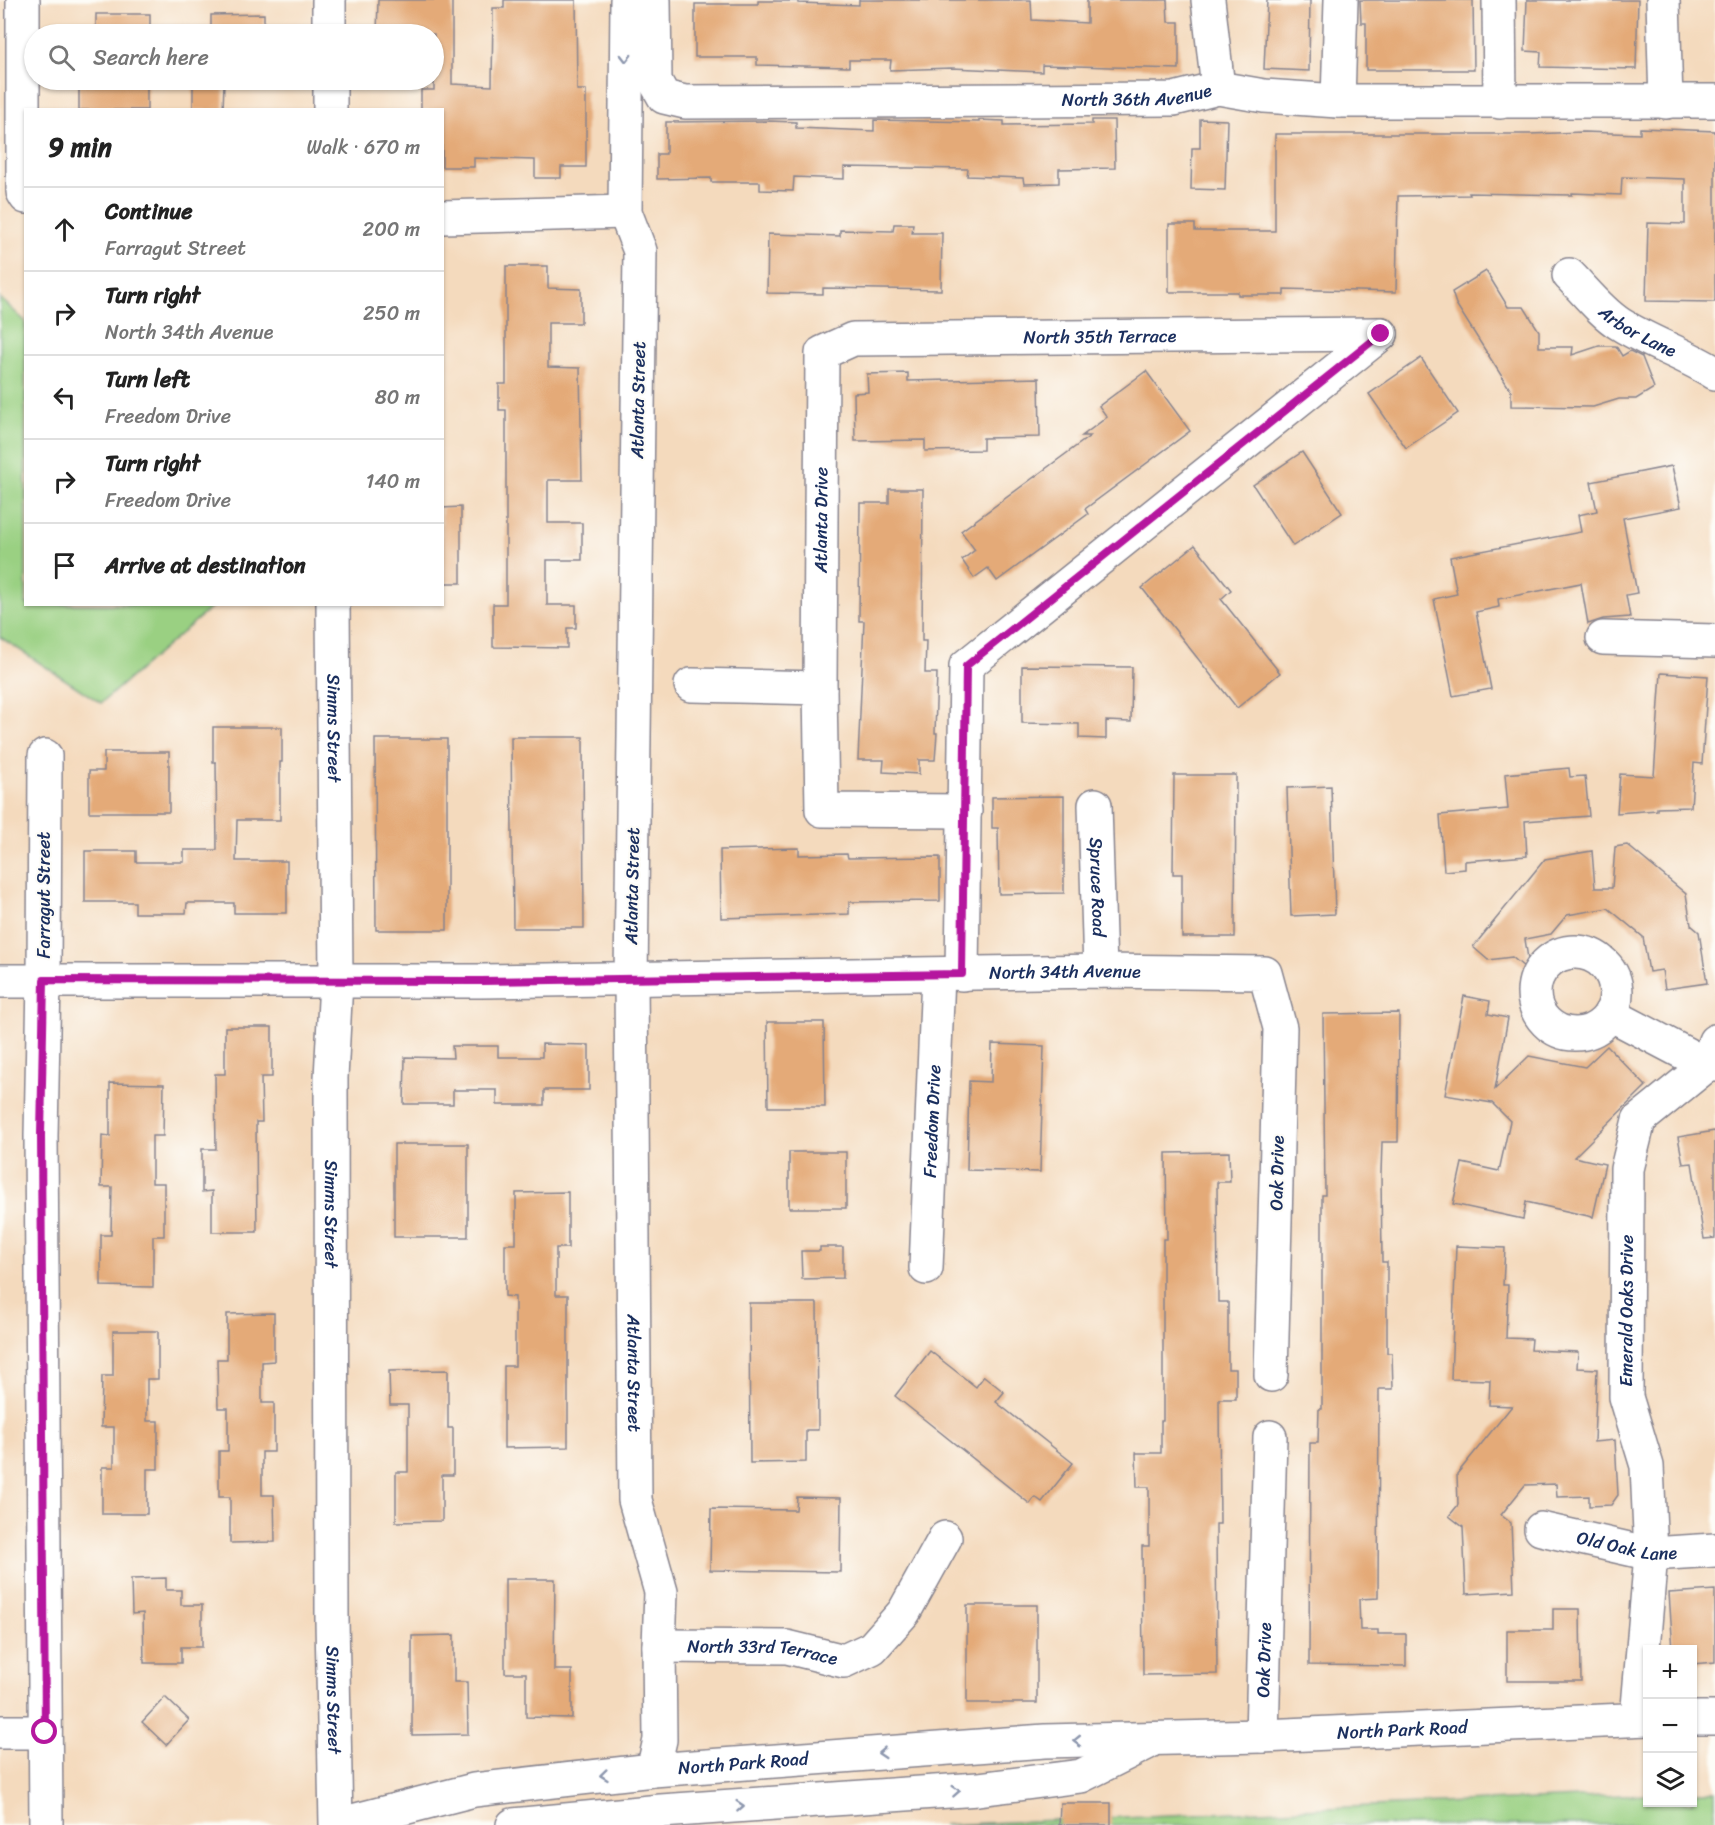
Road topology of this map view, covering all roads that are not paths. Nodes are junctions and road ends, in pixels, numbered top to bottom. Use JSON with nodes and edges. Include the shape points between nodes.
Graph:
{"nodes":[{"id":1,"x":23,"y":0,"type":"edge"},
{"id":2,"x":329,"y":0,"type":"edge"},
{"id":3,"x":627,"y":0,"type":"edge"},
{"id":4,"x":654,"y":0,"type":"edge"},
{"id":5,"x":1208,"y":0,"type":"edge"},
{"id":6,"x":1341,"y":0,"type":"edge"},
{"id":7,"x":1499,"y":0,"type":"edge"},
{"id":8,"x":1663,"y":0,"type":"edge"},
{"id":9,"x":329,"y":24,"type":"edge"},
{"id":10,"x":1218,"y":88,"type":"junction"},
{"id":11,"x":330,"y":90,"type":"edge"},
{"id":12,"x":1338,"y":101,"type":"junction"},
{"id":13,"x":1715,"y":101,"type":"edge"},
{"id":14,"x":1500,"y":102,"type":"junction"},
{"id":15,"x":1666,"y":102,"type":"junction"},
{"id":16,"x":330,"y":108,"type":"edge"},
{"id":17,"x":24,"y":194,"type":"edge"},
{"id":18,"x":625,"y":212,"type":"junction"},
{"id":19,"x":444,"y":217,"type":"edge"},
{"id":20,"x":1569,"y":275,"type":"dead end"},
{"id":21,"x":1381,"y":334,"type":"joint"},
{"id":22,"x":822,"y":353,"type":"joint"},
{"id":23,"x":1715,"y":373,"type":"edge"},
{"id":24,"x":333,"y":606,"type":"edge"},
{"id":25,"x":1603,"y":638,"type":"dead end"},
{"id":26,"x":1715,"y":641,"type":"edge"},
{"id":27,"x":691,"y":685,"type":"dead end"},
{"id":28,"x":820,"y":688,"type":"junction"},
{"id":29,"x":45,"y":756,"type":"dead end"},
{"id":30,"x":1095,"y":805,"type":"dead end"},
{"id":31,"x":965,"y":811,"type":"junction"},
{"id":32,"x":1100,"y":971,"type":"junction"},
{"id":33,"x":1265,"y":973,"type":"joint"},
{"id":34,"x":950,"y":975,"type":"junction"},
{"id":35,"x":631,"y":978,"type":"junction"},
{"id":36,"x":44,"y":980,"type":"junction"},
{"id":37,"x":0,"y":981,"type":"edge"},
{"id":38,"x":336,"y":981,"type":"junction"},
{"id":39,"x":1610,"y":1014,"type":"dead end"},
{"id":40,"x":1712,"y":1057,"type":"edge"},
{"id":41,"x":926,"y":1268,"type":"dead end"},
{"id":42,"x":1271,"y":1375,"type":"dead end"},
{"id":43,"x":1270,"y":1437,"type":"dead end"},
{"id":44,"x":1541,"y":1529,"type":"dead end"},
{"id":45,"x":945,"y":1538,"type":"dead end"},
{"id":46,"x":1715,"y":1550,"type":"edge"},
{"id":47,"x":1651,"y":1554,"type":"junction"},
{"id":48,"x":659,"y":1646,"type":"junction"},
{"id":49,"x":1697,"y":1718,"type":"edge"},
{"id":50,"x":1715,"y":1718,"type":"edge"},
{"id":51,"x":1642,"y":1719,"type":"edge"},
{"id":52,"x":0,"y":1731,"type":"edge"},
{"id":53,"x":45,"y":1732,"type":"junction"},
{"id":54,"x":1262,"y":1736,"type":"junction"},
{"id":55,"x":1156,"y":1738,"type":"junction"},
{"id":56,"x":653,"y":1770,"type":"junction"},
{"id":57,"x":46,"y":1825,"type":"edge"},
{"id":58,"x":337,"y":1825,"type":"edge"},
{"id":59,"x":513,"y":1825,"type":"edge"}],
"edges":[{"from":1,"to":17,"type":"street"},
{"from":2,"to":9,"type":"street"},
{"from":3,"to":18,"type":"street","name":"Atlanta Street","one_way":true},
{"from":4,"to":10,"type":"street","name":"North 36th Avenue","via":[[655,81],[664,97],[685,102],[1174,99]]},
{"from":5,"to":10,"type":"street"},
{"from":6,"to":12,"type":"street"},
{"from":7,"to":14,"type":"street"},
{"from":8,"to":15,"type":"street"},
{"from":10,"to":12,"type":"street","name":"North 36th Avenue"},
{"from":11,"to":16,"type":"street"},
{"from":12,"to":14,"type":"street","name":"North 36th Avenue"},
{"from":13,"to":15,"type":"street","name":"North 36th Avenue"},
{"from":14,"to":15,"type":"street","name":"North 36th Avenue"},
{"from":18,"to":19,"type":"street"},
{"from":18,"to":35,"type":"street","name":"Atlanta Street","via":[[640,251]]},
{"from":20,"to":23,"type":"street","name":"Arbor Lane","via":[[1617,322]]},
{"from":21,"to":22,"type":"street","name":"North 35th Terrace","via":[[853,339]]},
{"from":21,"to":31,"type":"street","name":"Freedom Drive","via":[[966,666]]},
{"from":22,"to":28,"type":"street","name":"Atlanta Drive"},
{"from":24,"to":38,"type":"street","name":"Simms Street"},
{"from":25,"to":26,"type":"street"},
{"from":27,"to":28,"type":"street"},
{"from":28,"to":31,"type":"street","name":"Atlanta Drive","via":[[822,810]]},
{"from":29,"to":36,"type":"street","name":"Farragut Street"},
{"from":30,"to":32,"type":"street","name":"Spruce Road"},
{"from":31,"to":34,"type":"street","name":"Freedom Drive"},
{"from":32,"to":33,"type":"street","name":"North 34th Avenue"},
{"from":32,"to":34,"type":"street","name":"North 34th Avenue"},
{"from":33,"to":42,"type":"street","name":"Oak Drive","via":[[1280,1028]]},
{"from":34,"to":35,"type":"street","name":"North 34th Avenue"},
{"from":34,"to":41,"type":"street","name":"Freedom Drive"},
{"from":35,"to":38,"type":"street","name":"North 34th Avenue"},
{"from":35,"to":48,"type":"street","name":"Atlanta Street","via":[[635,1500],[661,1592]]},
{"from":36,"to":37,"type":"street","name":"North 34th Avenue"},
{"from":36,"to":38,"type":"street","name":"North 34th Avenue"},
{"from":36,"to":53,"type":"street","name":"Farragut Street","via":[[41,1147]]},
{"from":38,"to":58,"type":"street","name":"Simms Street","via":[[331,1078],[332,1620]]},
{"from":39,"to":40,"type":"street"},
{"from":40,"to":47,"type":"street","name":"Emerald Oaks Drive","via":[[1639,1120],[1627,1169],[1626,1397],[1647,1466]]},
{"from":43,"to":54,"type":"street","name":"Oak Drive"},
{"from":44,"to":47,"type":"street","name":"Old Oak Lane"},
{"from":45,"to":48,"type":"street","name":"North 33rd Terrace","via":[[904,1612],[872,1648],[844,1661],[787,1647]]},
{"from":46,"to":47,"type":"street","name":"Old Oak Lane"},
{"from":47,"to":51,"type":"street","name":"Emerald Oaks Drive"},
{"from":48,"to":56,"type":"street","name":"Atlanta Street","via":[[660,1740]]},
{"from":49,"to":50,"type":"street"},
{"from":51,"to":54,"type":"street","name":"North Park Road"},
{"from":52,"to":53,"type":"street"},
{"from":53,"to":57,"type":"street","name":"Farragut Street"},
{"from":54,"to":55,"type":"street","name":"North Park Road"},
{"from":55,"to":56,"type":"street","name":"North Park Road","one_way":true,"via":[[1045,1742]]},
{"from":59,"to":55,"type":"street","name":"North Park Road","one_way":true,"via":[[978,1789],[1081,1776]]},
{"from":56,"to":58,"type":"street","name":"North Park Road","one_way":true,"via":[[474,1790]]}]}
